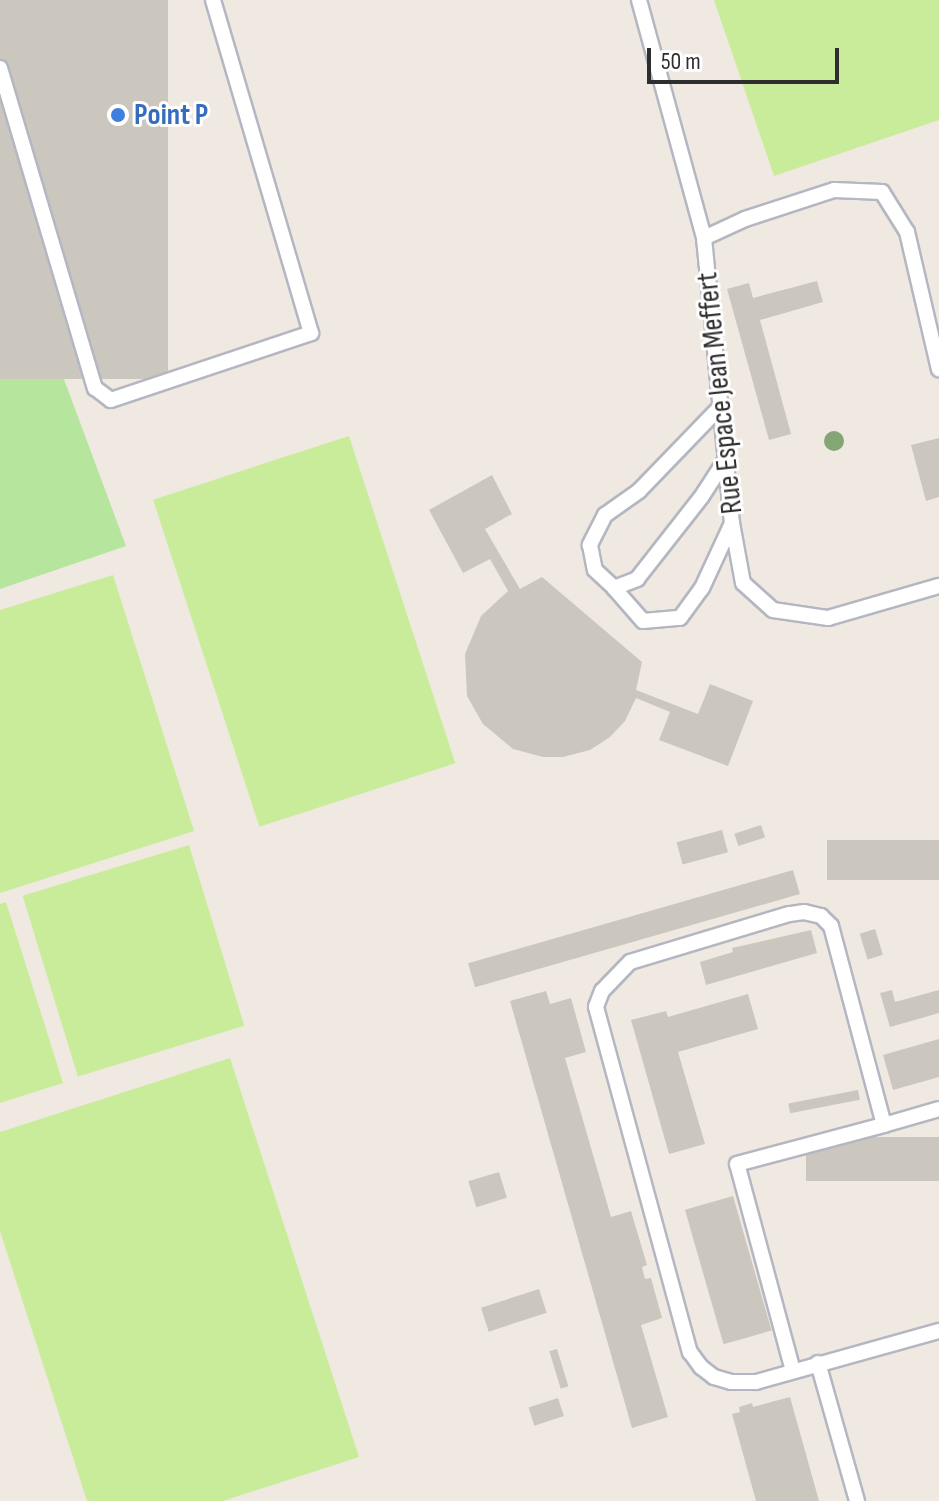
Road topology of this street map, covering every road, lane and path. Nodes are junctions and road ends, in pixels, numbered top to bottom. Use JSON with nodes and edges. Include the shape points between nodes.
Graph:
{"nodes":[{"id":1,"x":213,"y":0,"type":"edge"},
{"id":2,"x":639,"y":0,"type":"edge"},
{"id":3,"x":0,"y":68,"type":"edge"},
{"id":4,"x":704,"y":238,"type":"junction"},
{"id":5,"x":939,"y":369,"type":"edge"},
{"id":6,"x":721,"y":406,"type":"junction"},
{"id":7,"x":726,"y":459,"type":"junction"},
{"id":8,"x":732,"y":523,"type":"junction"},
{"id":9,"x":939,"y":586,"type":"edge"},
{"id":10,"x":614,"y":588,"type":"junction"},
{"id":11,"x":939,"y":1109,"type":"edge"},
{"id":12,"x":884,"y":1125,"type":"junction"},
{"id":13,"x":939,"y":1331,"type":"edge"},
{"id":14,"x":818,"y":1363,"type":"junction"},
{"id":15,"x":793,"y":1371,"type":"junction"},
{"id":16,"x":857,"y":1501,"type":"edge"}],
"edges":[{"from":1,"to":3,"type":"lane","via":[[311,333],[111,400],[95,388]]},
{"from":2,"to":4,"type":"lane","name":"Rue Espace Jean Meffert"},
{"from":4,"to":5,"type":"lane","via":[[834,190],[882,192],[907,232]]},
{"from":4,"to":6,"type":"lane","name":"Rue Espace Jean Meffert"},
{"from":6,"to":7,"type":"lane","name":"Rue Espace Jean Meffert"},
{"from":6,"to":10,"type":"lane","via":[[639,491],[605,515],[590,545],[595,570]]},
{"from":7,"to":8,"type":"lane","name":"Rue Espace Jean Meffert"},
{"from":7,"to":10,"type":"lane","via":[[637,579]]},
{"from":8,"to":9,"type":"lane","name":"Rue Espace Jean Meffert","via":[[743,583],[773,610],[828,618]]},
{"from":8,"to":10,"type":"lane","via":[[702,588],[680,618],[643,621]]},
{"from":11,"to":12,"type":"lane"},
{"from":12,"to":15,"type":"lane","via":[[737,1164]]},
{"from":12,"to":15,"type":"lane","via":[[831,926],[821,916],[789,914],[630,962],[602,991],[596,1007],[690,1352],[714,1377],[731,1382],[756,1382]]},
{"from":13,"to":14,"type":"lane"},
{"from":14,"to":15,"type":"lane"},
{"from":14,"to":16,"type":"lane"}]}
